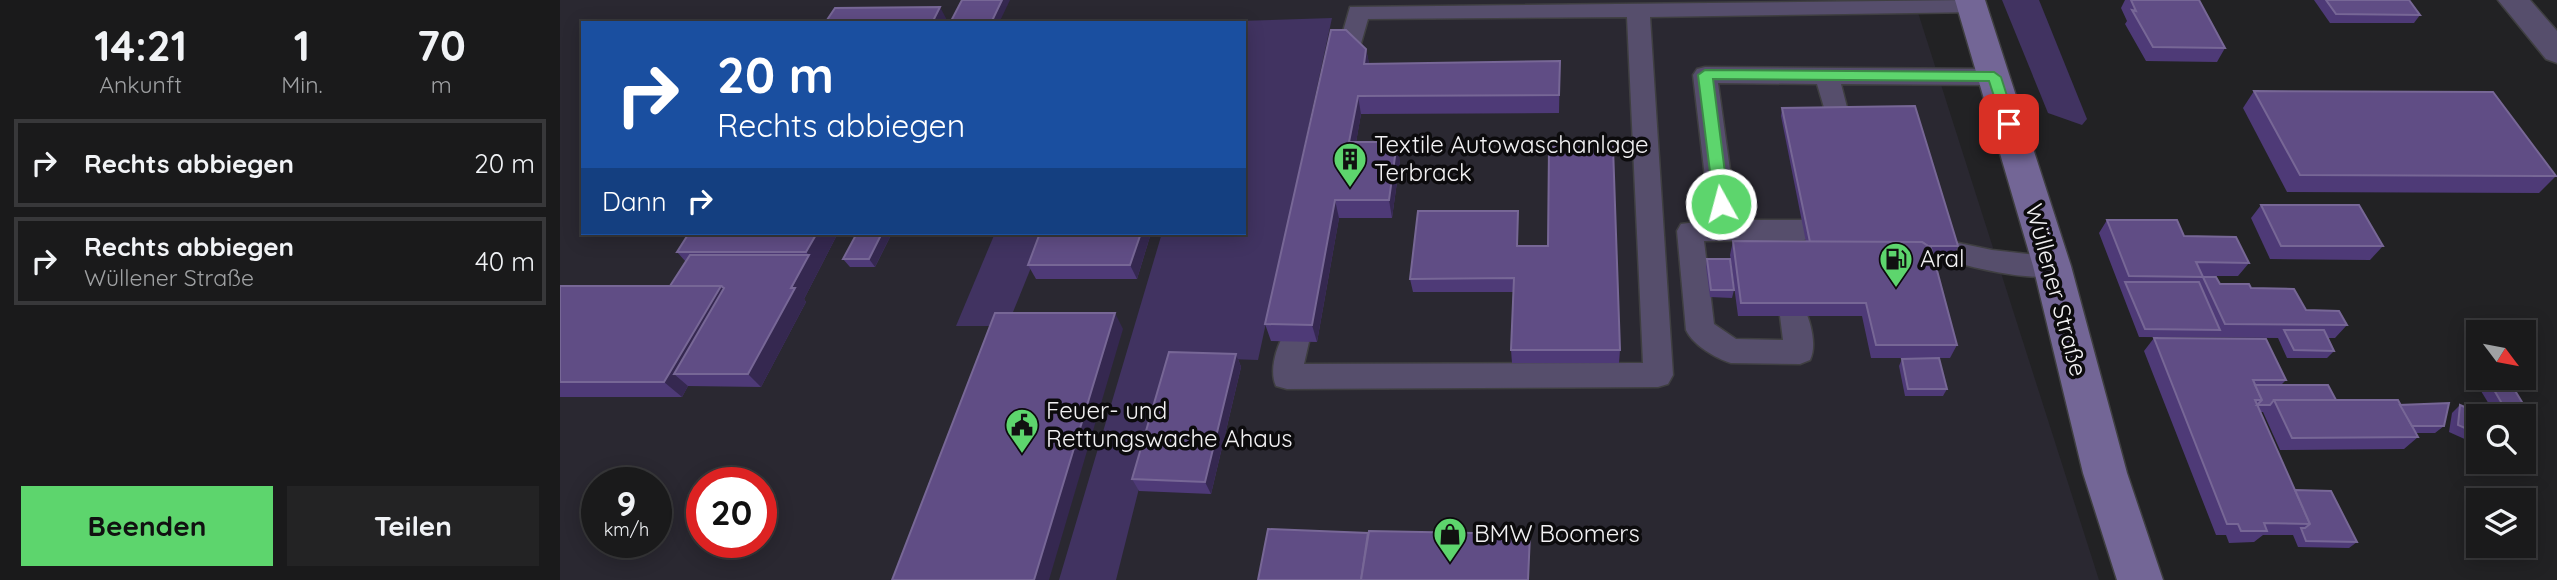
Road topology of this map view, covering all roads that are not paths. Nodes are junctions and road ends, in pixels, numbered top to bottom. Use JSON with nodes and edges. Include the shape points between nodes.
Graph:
{"nodes":[{"id":1,"x":2513,"y":0,"type":"edge"},
{"id":2,"x":1971,"y":3,"type":"edge"},
{"id":3,"x":1637,"y":9,"type":"junction"},
{"id":4,"x":1350,"y":49,"type":"edge"},
{"id":5,"x":2557,"y":52,"type":"edge"},
{"id":6,"x":1827,"y":76,"type":"junction"},
{"id":7,"x":1994,"y":77,"type":"junction"},
{"id":8,"x":1837,"y":116,"type":"edge"},
{"id":9,"x":1725,"y":230,"type":"junction"},
{"id":10,"x":1804,"y":230,"type":"edge"},
{"id":11,"x":1954,"y":252,"type":"edge"},
{"id":12,"x":2052,"y":265,"type":"junction"},
{"id":13,"x":1794,"y":316,"type":"edge"},
{"id":14,"x":1294,"y":342,"type":"edge"},
{"id":15,"x":2140,"y":580,"type":"edge"}],
"edges":[{"from":1,"to":5,"type":"street"},
{"from":2,"to":3,"type":"lane"},
{"from":2,"to":7,"type":"main road","name":"Wüllener Straße"},
{"from":3,"to":4,"type":"lane","via":[[1357,12]]},
{"from":3,"to":14,"type":"lane","via":[[1658,375],[1287,377]]},
{"from":6,"to":7,"type":"lane"},
{"from":6,"to":8,"type":"lane"},
{"from":6,"to":9,"type":"lane","via":[[1705,75]]},
{"from":7,"to":12,"type":"main road","name":"Wüllener Straße"},
{"from":9,"to":10,"type":"lane"},
{"from":9,"to":13,"type":"lane","via":[[1690,231],[1700,330],[1731,351],[1800,352]]},
{"from":11,"to":12,"type":"lane","via":[[1992,261]]},
{"from":12,"to":15,"type":"main road","name":"Wüllener Straße","via":[[2105,473]]}]}
